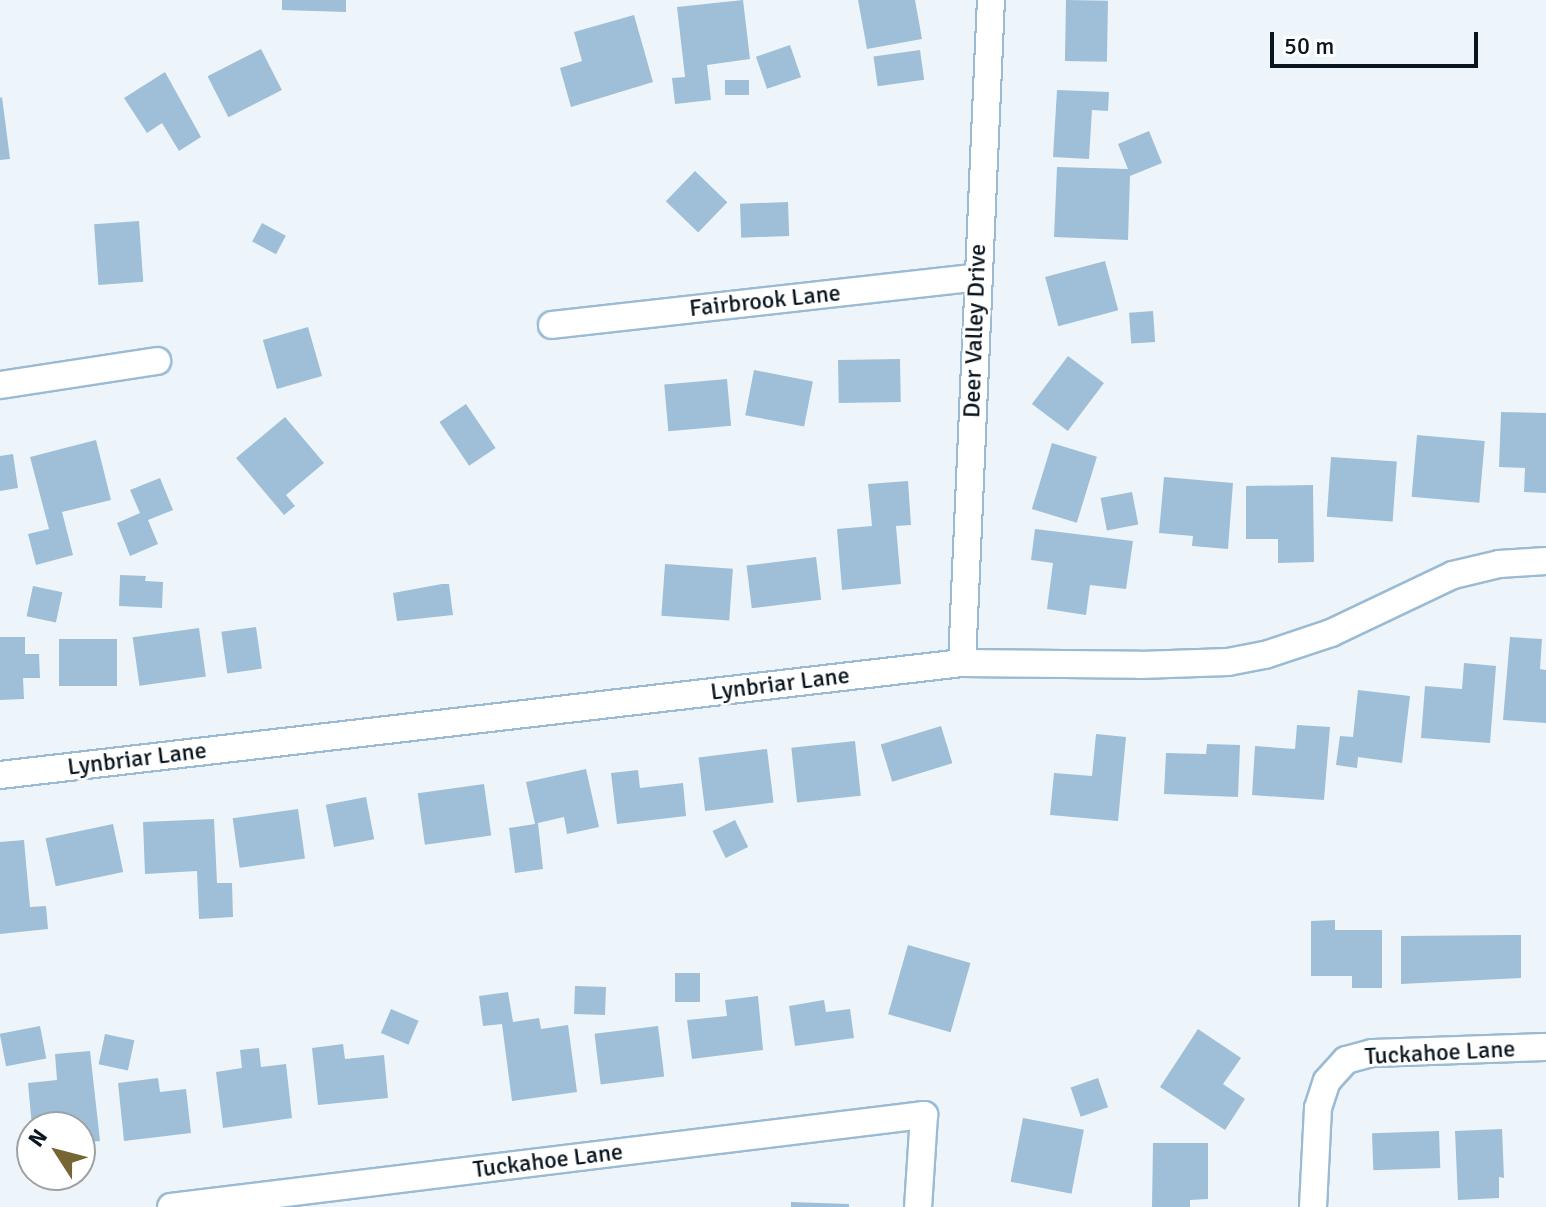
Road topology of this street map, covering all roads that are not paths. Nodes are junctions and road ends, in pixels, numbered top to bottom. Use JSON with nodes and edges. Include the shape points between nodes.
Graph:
{"nodes":[{"id":1,"x":991,"y":0,"type":"edge"},
{"id":2,"x":977,"y":277,"type":"junction"},
{"id":3,"x":552,"y":325,"type":"dead end"},
{"id":4,"x":157,"y":361,"type":"dead end"},
{"id":5,"x":0,"y":385,"type":"edge"},
{"id":6,"x":1546,"y":561,"type":"edge"},
{"id":7,"x":962,"y":663,"type":"junction"},
{"id":8,"x":0,"y":775,"type":"edge"},
{"id":9,"x":1546,"y":1047,"type":"edge"},
{"id":10,"x":171,"y":1207,"type":"edge"},
{"id":11,"x":918,"y":1207,"type":"edge"},
{"id":12,"x":1313,"y":1207,"type":"edge"}],
"edges":[{"from":1,"to":2,"type":"street","name":"Deer Valley Drive"},
{"from":2,"to":3,"type":"street","name":"Fairbrook Lane"},
{"from":2,"to":7,"type":"street","name":"Deer Valley Drive"},
{"from":4,"to":5,"type":"street"},
{"from":6,"to":7,"type":"street","name":"Lynbriar Lane","via":[[1499,564],[1453,575],[1331,633],[1228,662]]},
{"from":7,"to":8,"type":"street","name":"Lynbriar Lane"},
{"from":9,"to":12,"type":"street","name":"Tuckahoe Lane","via":[[1372,1053],[1346,1060],[1327,1081],[1318,1108]]},
{"from":10,"to":11,"type":"street","name":"Tuckahoe Lane","via":[[924,1115]]}]}
